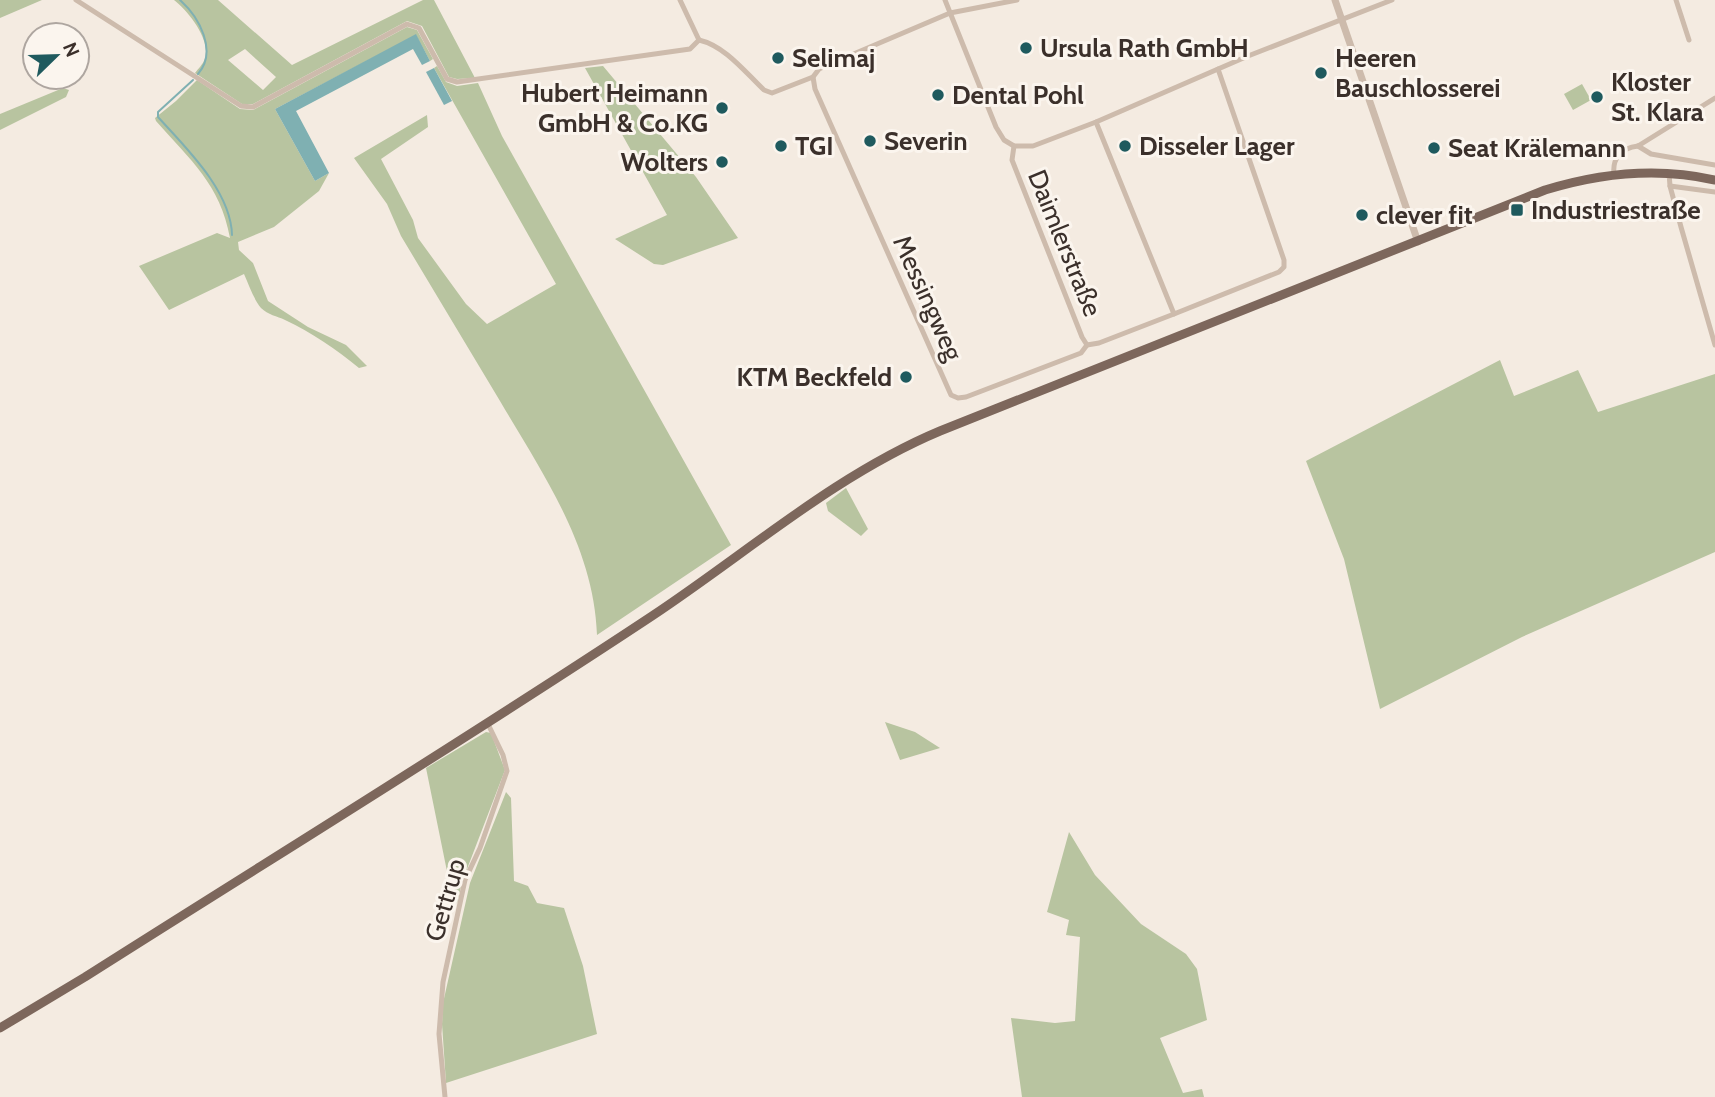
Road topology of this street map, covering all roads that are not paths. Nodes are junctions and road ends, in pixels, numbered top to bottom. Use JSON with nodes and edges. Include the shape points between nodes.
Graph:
{"nodes":[{"id":1,"x":76,"y":0,"type":"edge"},
{"id":2,"x":680,"y":0,"type":"edge"},
{"id":3,"x":944,"y":0,"type":"edge"},
{"id":4,"x":1017,"y":0,"type":"edge"},
{"id":5,"x":1335,"y":0,"type":"edge"},
{"id":6,"x":1392,"y":0,"type":"edge"},
{"id":7,"x":1676,"y":0,"type":"edge"},
{"id":8,"x":950,"y":13,"type":"junction"},
{"id":9,"x":1342,"y":21,"type":"junction"},
{"id":10,"x":699,"y":40,"type":"junction"},
{"id":11,"x":1689,"y":40,"type":"dead end"},
{"id":12,"x":1218,"y":69,"type":"junction"},
{"id":13,"x":813,"y":78,"type":"junction"},
{"id":14,"x":1715,"y":98,"type":"edge"},
{"id":15,"x":1096,"y":122,"type":"junction"},
{"id":16,"x":1014,"y":146,"type":"junction"},
{"id":17,"x":1638,"y":146,"type":"junction"},
{"id":18,"x":1715,"y":164,"type":"edge"},
{"id":19,"x":1669,"y":173,"type":"junction"},
{"id":20,"x":1614,"y":175,"type":"junction"},
{"id":21,"x":1715,"y":180,"type":"edge"},
{"id":22,"x":1670,"y":186,"type":"junction"},
{"id":23,"x":1715,"y":192,"type":"edge"},
{"id":24,"x":1418,"y":242,"type":"junction"},
{"id":25,"x":1174,"y":314,"type":"junction"},
{"id":26,"x":1715,"y":344,"type":"edge"},
{"id":27,"x":1087,"y":345,"type":"junction"},
{"id":28,"x":487,"y":722,"type":"junction"},
{"id":29,"x":0,"y":1028,"type":"edge"},
{"id":30,"x":446,"y":1097,"type":"edge"}],
"edges":[{"from":1,"to":10,"type":"street","via":[[241,106],[253,107],[407,24],[419,28],[447,79],[457,82],[690,49]]},
{"from":2,"to":10,"type":"street"},
{"from":3,"to":8,"type":"street"},
{"from":4,"to":8,"type":"street"},
{"from":5,"to":9,"type":"street"},
{"from":6,"to":9,"type":"street","name":"Daimlerstraße"},
{"from":7,"to":11,"type":"street"},
{"from":8,"to":13,"type":"street","via":[[819,69]]},
{"from":8,"to":16,"type":"street","name":"Daimlerstraße","via":[[996,127]]},
{"from":9,"to":12,"type":"street","name":"Daimlerstraße"},
{"from":9,"to":24,"type":"street"},
{"from":10,"to":13,"type":"street","via":[[719,49],[767,92]]},
{"from":12,"to":15,"type":"street","name":"Daimlerstraße"},
{"from":12,"to":25,"type":"street","name":"Daimlerstraße","via":[[1284,265],[1279,272]]},
{"from":13,"to":27,"type":"street","name":"Messingweg","via":[[951,395],[966,397],[1081,353]]},
{"from":14,"to":17,"type":"street"},
{"from":15,"to":16,"type":"street","name":"Daimlerstraße","via":[[1033,146]]},
{"from":15,"to":25,"type":"street"},
{"from":16,"to":27,"type":"street","name":"Daimlerstraße","via":[[1012,160]]},
{"from":17,"to":18,"type":"street","via":[[1651,154]]},
{"from":17,"to":20,"type":"street","via":[[1618,155]]},
{"from":19,"to":20,"type":"main road"},
{"from":19,"to":21,"type":"main road"},
{"from":19,"to":22,"type":"street"},
{"from":20,"to":24,"type":"main road","via":[[1545,190]]},
{"from":22,"to":23,"type":"street"},
{"from":22,"to":26,"type":"street"},
{"from":24,"to":28,"type":"main road","via":[[894,452]]},
{"from":25,"to":27,"type":"street","name":"Daimlerstraße"},
{"from":28,"to":29,"type":"main road"},
{"from":28,"to":30,"type":"street","name":"Gettrup","via":[[507,771],[465,880],[443,982],[439,1034]]}]}
